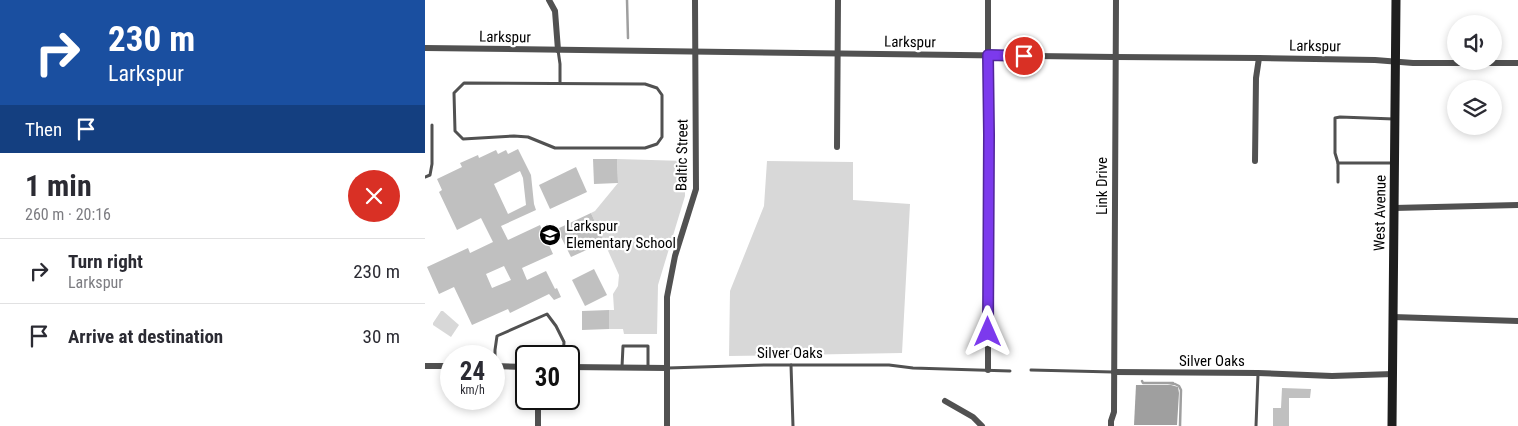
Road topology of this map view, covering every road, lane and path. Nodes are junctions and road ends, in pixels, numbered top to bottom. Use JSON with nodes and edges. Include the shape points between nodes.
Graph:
{"nodes":[{"id":1,"x":549,"y":0,"type":"edge"},
{"id":2,"x":695,"y":0,"type":"edge"},
{"id":3,"x":838,"y":0,"type":"edge"},
{"id":4,"x":988,"y":0,"type":"edge"},
{"id":5,"x":1116,"y":0,"type":"edge"},
{"id":6,"x":1396,"y":0,"type":"edge"},
{"id":7,"x":425,"y":48,"type":"edge"},
{"id":8,"x":558,"y":50,"type":"junction"},
{"id":9,"x":695,"y":52,"type":"junction"},
{"id":10,"x":839,"y":54,"type":"junction"},
{"id":11,"x":988,"y":55,"type":"junction"},
{"id":12,"x":1115,"y":57,"type":"junction"},
{"id":13,"x":1259,"y":58,"type":"junction"},
{"id":14,"x":1395,"y":62,"type":"junction"},
{"id":15,"x":1518,"y":63,"type":"edge"},
{"id":16,"x":559,"y":83,"type":"junction"},
{"id":17,"x":1395,"y":119,"type":"junction"},
{"id":18,"x":433,"y":125,"type":"dead end"},
{"id":19,"x":837,"y":147,"type":"dead end"},
{"id":20,"x":1255,"y":161,"type":"dead end"},
{"id":21,"x":1338,"y":163,"type":"junction"},
{"id":22,"x":1394,"y":163,"type":"junction"},
{"id":23,"x":425,"y":177,"type":"edge"},
{"id":24,"x":1338,"y":182,"type":"dead end"},
{"id":25,"x":1518,"y":206,"type":"edge"},
{"id":26,"x":1394,"y":208,"type":"junction"},
{"id":27,"x":1393,"y":317,"type":"junction"},
{"id":28,"x":1518,"y":320,"type":"edge"},
{"id":29,"x":496,"y":345,"type":"edge"},
{"id":30,"x":564,"y":345,"type":"edge"},
{"id":31,"x":425,"y":366,"type":"edge"},
{"id":32,"x":440,"y":366,"type":"edge"},
{"id":33,"x":791,"y":366,"type":"junction"},
{"id":34,"x":648,"y":367,"type":"junction"},
{"id":35,"x":580,"y":368,"type":"edge"},
{"id":36,"x":622,"y":368,"type":"junction"},
{"id":37,"x":667,"y":368,"type":"junction"},
{"id":38,"x":988,"y":370,"type":"junction"},
{"id":39,"x":1031,"y":370,"type":"dead end"},
{"id":40,"x":1010,"y":371,"type":"dead end"},
{"id":41,"x":1114,"y":372,"type":"junction"},
{"id":42,"x":1258,"y":374,"type":"junction"},
{"id":43,"x":1393,"y":374,"type":"junction"},
{"id":44,"x":945,"y":401,"type":"dead end"},
{"id":45,"x":538,"y":410,"type":"edge"},
{"id":46,"x":538,"y":426,"type":"edge"},
{"id":47,"x":667,"y":426,"type":"edge"},
{"id":48,"x":793,"y":426,"type":"edge"},
{"id":49,"x":982,"y":426,"type":"edge"},
{"id":50,"x":1111,"y":426,"type":"edge"},
{"id":51,"x":1257,"y":426,"type":"edge"},
{"id":52,"x":1392,"y":426,"type":"edge"}],
"edges":[{"from":1,"to":8,"type":"street","via":[[555,12]]},
{"from":2,"to":9,"type":"street","name":"Baltic Street"},
{"from":3,"to":10,"type":"street"},
{"from":4,"to":11,"type":"street"},
{"from":5,"to":12,"type":"street","name":"Link Drive"},
{"from":6,"to":14,"type":"main road","name":"West Avenue"},
{"from":7,"to":8,"type":"street","name":"Larkspur"},
{"from":8,"to":9,"type":"street","name":"Larkspur"},
{"from":8,"to":16,"type":"lane","via":[[561,64]]},
{"from":9,"to":10,"type":"street","name":"Larkspur"},
{"from":9,"to":37,"type":"street","name":"Baltic Street","via":[[696,189],[675,256],[667,297]]},
{"from":10,"to":11,"type":"street","name":"Larkspur"},
{"from":10,"to":19,"type":"street"},
{"from":11,"to":12,"type":"street","name":"Larkspur"},
{"from":11,"to":38,"type":"street"},
{"from":12,"to":13,"type":"street","name":"Larkspur"},
{"from":12,"to":41,"type":"street","name":"Link Drive"},
{"from":13,"to":14,"type":"street","name":"Larkspur"},
{"from":13,"to":20,"type":"street"},
{"from":14,"to":15,"type":"street","name":"Larkspur"},
{"from":14,"to":17,"type":"main road","name":"West Avenue"},
{"from":16,"to":16,"type":"lane","via":[[464,83],[454,93],[455,131],[463,139],[528,137],[555,148],[645,148],[657,144],[662,137],[661,95],[657,88],[645,84]]},
{"from":17,"to":21,"type":"lane","via":[[1335,118]]},
{"from":17,"to":22,"type":"main road","name":"West Avenue"},
{"from":18,"to":23,"type":"lane","via":[[432,164],[430,175]]},
{"from":21,"to":22,"type":"lane"},
{"from":21,"to":24,"type":"lane"},
{"from":22,"to":26,"type":"main road","name":"West Avenue"},
{"from":25,"to":26,"type":"street"},
{"from":26,"to":27,"type":"main road","name":"West Avenue"},
{"from":27,"to":28,"type":"street"},
{"from":27,"to":43,"type":"main road","name":"West Avenue"},
{"from":29,"to":30,"type":"lane","via":[[497,336],[547,314]]},
{"from":31,"to":32,"type":"street"},
{"from":33,"to":37,"type":"lane","name":"Silver Oaks"},
{"from":33,"to":38,"type":"lane","name":"Silver Oaks","via":[[889,365]]},
{"from":33,"to":48,"type":"lane"},
{"from":34,"to":36,"type":"street","name":"Silver Oaks"},
{"from":34,"to":36,"type":"lane","via":[[648,346],[623,346]]},
{"from":34,"to":37,"type":"street","name":"Silver Oaks"},
{"from":35,"to":36,"type":"street","name":"Silver Oaks"},
{"from":37,"to":47,"type":"street","name":"Baltic Street"},
{"from":38,"to":40,"type":"lane","name":"Silver Oaks"},
{"from":39,"to":41,"type":"lane","name":"Silver Oaks"},
{"from":41,"to":42,"type":"street","name":"Silver Oaks"},
{"from":41,"to":50,"type":"street","name":"Link Drive"},
{"from":42,"to":43,"type":"street","name":"Silver Oaks"},
{"from":42,"to":51,"type":"lane"},
{"from":43,"to":52,"type":"main road","name":"West Avenue"},
{"from":44,"to":49,"type":"street"},
{"from":45,"to":46,"type":"street"}]}
